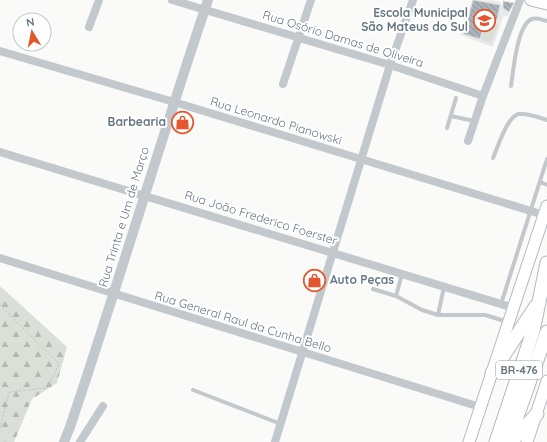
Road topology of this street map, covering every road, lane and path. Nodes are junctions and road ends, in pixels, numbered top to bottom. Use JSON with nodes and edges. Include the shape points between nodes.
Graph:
{"nodes":[{"id":1,"x":99,"y":0,"type":"edge"},
{"id":2,"x":172,"y":0,"type":"edge"},
{"id":3,"x":311,"y":0,"type":"edge"},
{"id":4,"x":413,"y":0,"type":"edge"},
{"id":5,"x":520,"y":0,"type":"edge"},
{"id":6,"x":531,"y":0,"type":"edge"},
{"id":7,"x":547,"y":4,"type":"edge"},
{"id":8,"x":207,"y":5,"type":"edge"},
{"id":9,"x":547,"y":21,"type":"edge"},
{"id":10,"x":89,"y":27,"type":"dead end"},
{"id":11,"x":299,"y":37,"type":"junction"},
{"id":12,"x":0,"y":51,"type":"edge"},
{"id":13,"x":390,"y":64,"type":"junction"},
{"id":14,"x":283,"y":84,"type":"dead end"},
{"id":15,"x":511,"y":86,"type":"dead end"},
{"id":16,"x":483,"y":96,"type":"junction"},
{"id":17,"x":456,"y":98,"type":"dead end"},
{"id":18,"x":174,"y":102,"type":"junction"},
{"id":19,"x":451,"y":116,"type":"junction"},
{"id":20,"x":547,"y":120,"type":"edge"},
{"id":21,"x":475,"y":121,"type":"junction"},
{"id":22,"x":447,"y":128,"type":"dead end"},
{"id":23,"x":468,"y":141,"type":"dead end"},
{"id":24,"x":0,"y":152,"type":"edge"},
{"id":25,"x":493,"y":158,"type":"dead end"},
{"id":26,"x":547,"y":159,"type":"edge"},
{"id":27,"x":361,"y":160,"type":"junction"},
{"id":28,"x":540,"y":182,"type":"junction"},
{"id":29,"x":547,"y":185,"type":"edge"},
{"id":30,"x":144,"y":195,"type":"junction"},
{"id":31,"x":545,"y":210,"type":"edge"},
{"id":32,"x":531,"y":211,"type":"junction"},
{"id":33,"x":333,"y":253,"type":"junction"},
{"id":34,"x":0,"y":258,"type":"edge"},
{"id":35,"x":547,"y":263,"type":"edge"},
{"id":36,"x":512,"y":271,"type":"junction"},
{"id":37,"x":402,"y":274,"type":"junction"},
{"id":38,"x":524,"y":275,"type":"junction"},
{"id":39,"x":444,"y":287,"type":"junction"},
{"id":40,"x":373,"y":289,"type":"dead end"},
{"id":41,"x":544,"y":292,"type":"edge"},
{"id":42,"x":114,"y":295,"type":"junction"},
{"id":43,"x":396,"y":296,"type":"junction"},
{"id":44,"x":501,"y":304,"type":"junction"},
{"id":45,"x":0,"y":305,"type":"edge"},
{"id":46,"x":514,"y":308,"type":"junction"},
{"id":47,"x":438,"y":315,"type":"junction"},
{"id":48,"x":509,"y":322,"type":"junction"},
{"id":49,"x":547,"y":332,"type":"edge"},
{"id":50,"x":302,"y":353,"type":"junction"},
{"id":51,"x":492,"y":373,"type":"junction"},
{"id":52,"x":547,"y":381,"type":"edge"},
{"id":53,"x":193,"y":390,"type":"dead end"},
{"id":54,"x":103,"y":406,"type":"dead end"},
{"id":55,"x":480,"y":408,"type":"junction"},
{"id":56,"x":537,"y":414,"type":"junction"},
{"id":57,"x":281,"y":424,"type":"junction"},
{"id":58,"x":0,"y":428,"type":"edge"},
{"id":59,"x":64,"y":442,"type":"edge"},
{"id":60,"x":80,"y":442,"type":"edge"},
{"id":61,"x":275,"y":442,"type":"edge"},
{"id":62,"x":469,"y":442,"type":"edge"},
{"id":63,"x":496,"y":442,"type":"edge"},
{"id":64,"x":508,"y":442,"type":"edge"},
{"id":65,"x":511,"y":442,"type":"edge"},
{"id":66,"x":527,"y":442,"type":"edge"}],
"edges":[{"from":1,"to":10,"type":"street"},
{"from":2,"to":8,"type":"street","name":"Rua Osório Damas de Oliveira"},
{"from":3,"to":11,"type":"street"},
{"from":4,"to":13,"type":"street"},
{"from":5,"to":16,"type":"street"},
{"from":6,"to":7,"type":"main road"},
{"from":8,"to":11,"type":"street","name":"Rua Osório Damas de Oliveira"},
{"from":8,"to":18,"type":"street","name":"Rua Trinta e Um de Março"},
{"from":9,"to":15,"type":"lane","via":[[533,18],[527,21],[516,47]]},
{"from":11,"to":13,"type":"street","name":"Rua Osório Damas de Oliveira"},
{"from":11,"to":14,"type":"street"},
{"from":12,"to":18,"type":"street","name":"Rua Leonardo Pianowski"},
{"from":13,"to":16,"type":"street","name":"Rua Osório Damas de Oliveira"},
{"from":13,"to":27,"type":"street"},
{"from":16,"to":21,"type":"street"},
{"from":17,"to":19,"type":"lane"},
{"from":18,"to":27,"type":"street","name":"Rua Leonardo Pianowski"},
{"from":18,"to":30,"type":"street","name":"Rua Trinta e Um de Março"},
{"from":19,"to":21,"type":"lane"},
{"from":19,"to":22,"type":"lane"},
{"from":20,"to":25,"type":"lane","via":[[527,114],[518,114],[510,118]]},
{"from":21,"to":23,"type":"street"},
{"from":24,"to":30,"type":"street","name":"Rua João Frederico Foerster"},
{"from":26,"to":28,"type":"lane"},
{"from":27,"to":32,"type":"street","name":"Rua Leonardo Pianowski"},
{"from":27,"to":33,"type":"street"},
{"from":28,"to":29,"type":"lane"},
{"from":28,"to":32,"type":"lane"},
{"from":30,"to":33,"type":"street","name":"Rua João Frederico Foerster"},
{"from":30,"to":42,"type":"street","name":"Rua Trinta e Um de Março"},
{"from":31,"to":32,"type":"street","name":"Rua Leonardo Pianowski"},
{"from":31,"to":38,"type":"main road"},
{"from":32,"to":36,"type":"lane"},
{"from":33,"to":37,"type":"street","name":"Rua João Frederico Foerster"},
{"from":33,"to":50,"type":"street"},
{"from":34,"to":42,"type":"street","name":"Rua General Raul da Cunha Bello"},
{"from":35,"to":41,"type":"highway","number":"BR-476"},
{"from":36,"to":38,"type":"lane"},
{"from":36,"to":44,"type":"lane"},
{"from":37,"to":39,"type":"street","name":"Rua João Frederico Foerster"},
{"from":37,"to":43,"type":"lane"},
{"from":38,"to":46,"type":"main road"},
{"from":39,"to":44,"type":"street","name":"Rua João Frederico Foerster"},
{"from":39,"to":47,"type":"lane"},
{"from":40,"to":43,"type":"lane"},
{"from":41,"to":51,"type":"highway"},
{"from":41,"to":63,"type":"highway","number":"BR-476"},
{"from":42,"to":50,"type":"street","name":"Rua General Raul da Cunha Bello"},
{"from":42,"to":59,"type":"street","name":"Rua Trinta e Um de Março"},
{"from":43,"to":47,"type":"lane","via":[[422,310]]},
{"from":44,"to":46,"type":"street","name":"Rua João Frederico Foerster"},
{"from":45,"to":58,"type":"path","via":[[59,364],[47,388],[9,392]]},
{"from":46,"to":48,"type":"main road"},
{"from":47,"to":48,"type":"lane","via":[[485,315]]},
{"from":48,"to":51,"type":"main road"},
{"from":49,"to":64,"type":"highway","number":"BR-476"},
{"from":50,"to":55,"type":"street","name":"Rua General Raul da Cunha Bello"},
{"from":50,"to":57,"type":"street"},
{"from":51,"to":55,"type":"main road"},
{"from":52,"to":56,"type":"main road"},
{"from":53,"to":57,"type":"lane"},
{"from":54,"to":60,"type":"street"},
{"from":55,"to":62,"type":"main road"},
{"from":56,"to":65,"type":"highway"},
{"from":56,"to":66,"type":"main road"},
{"from":57,"to":61,"type":"street"}]}
